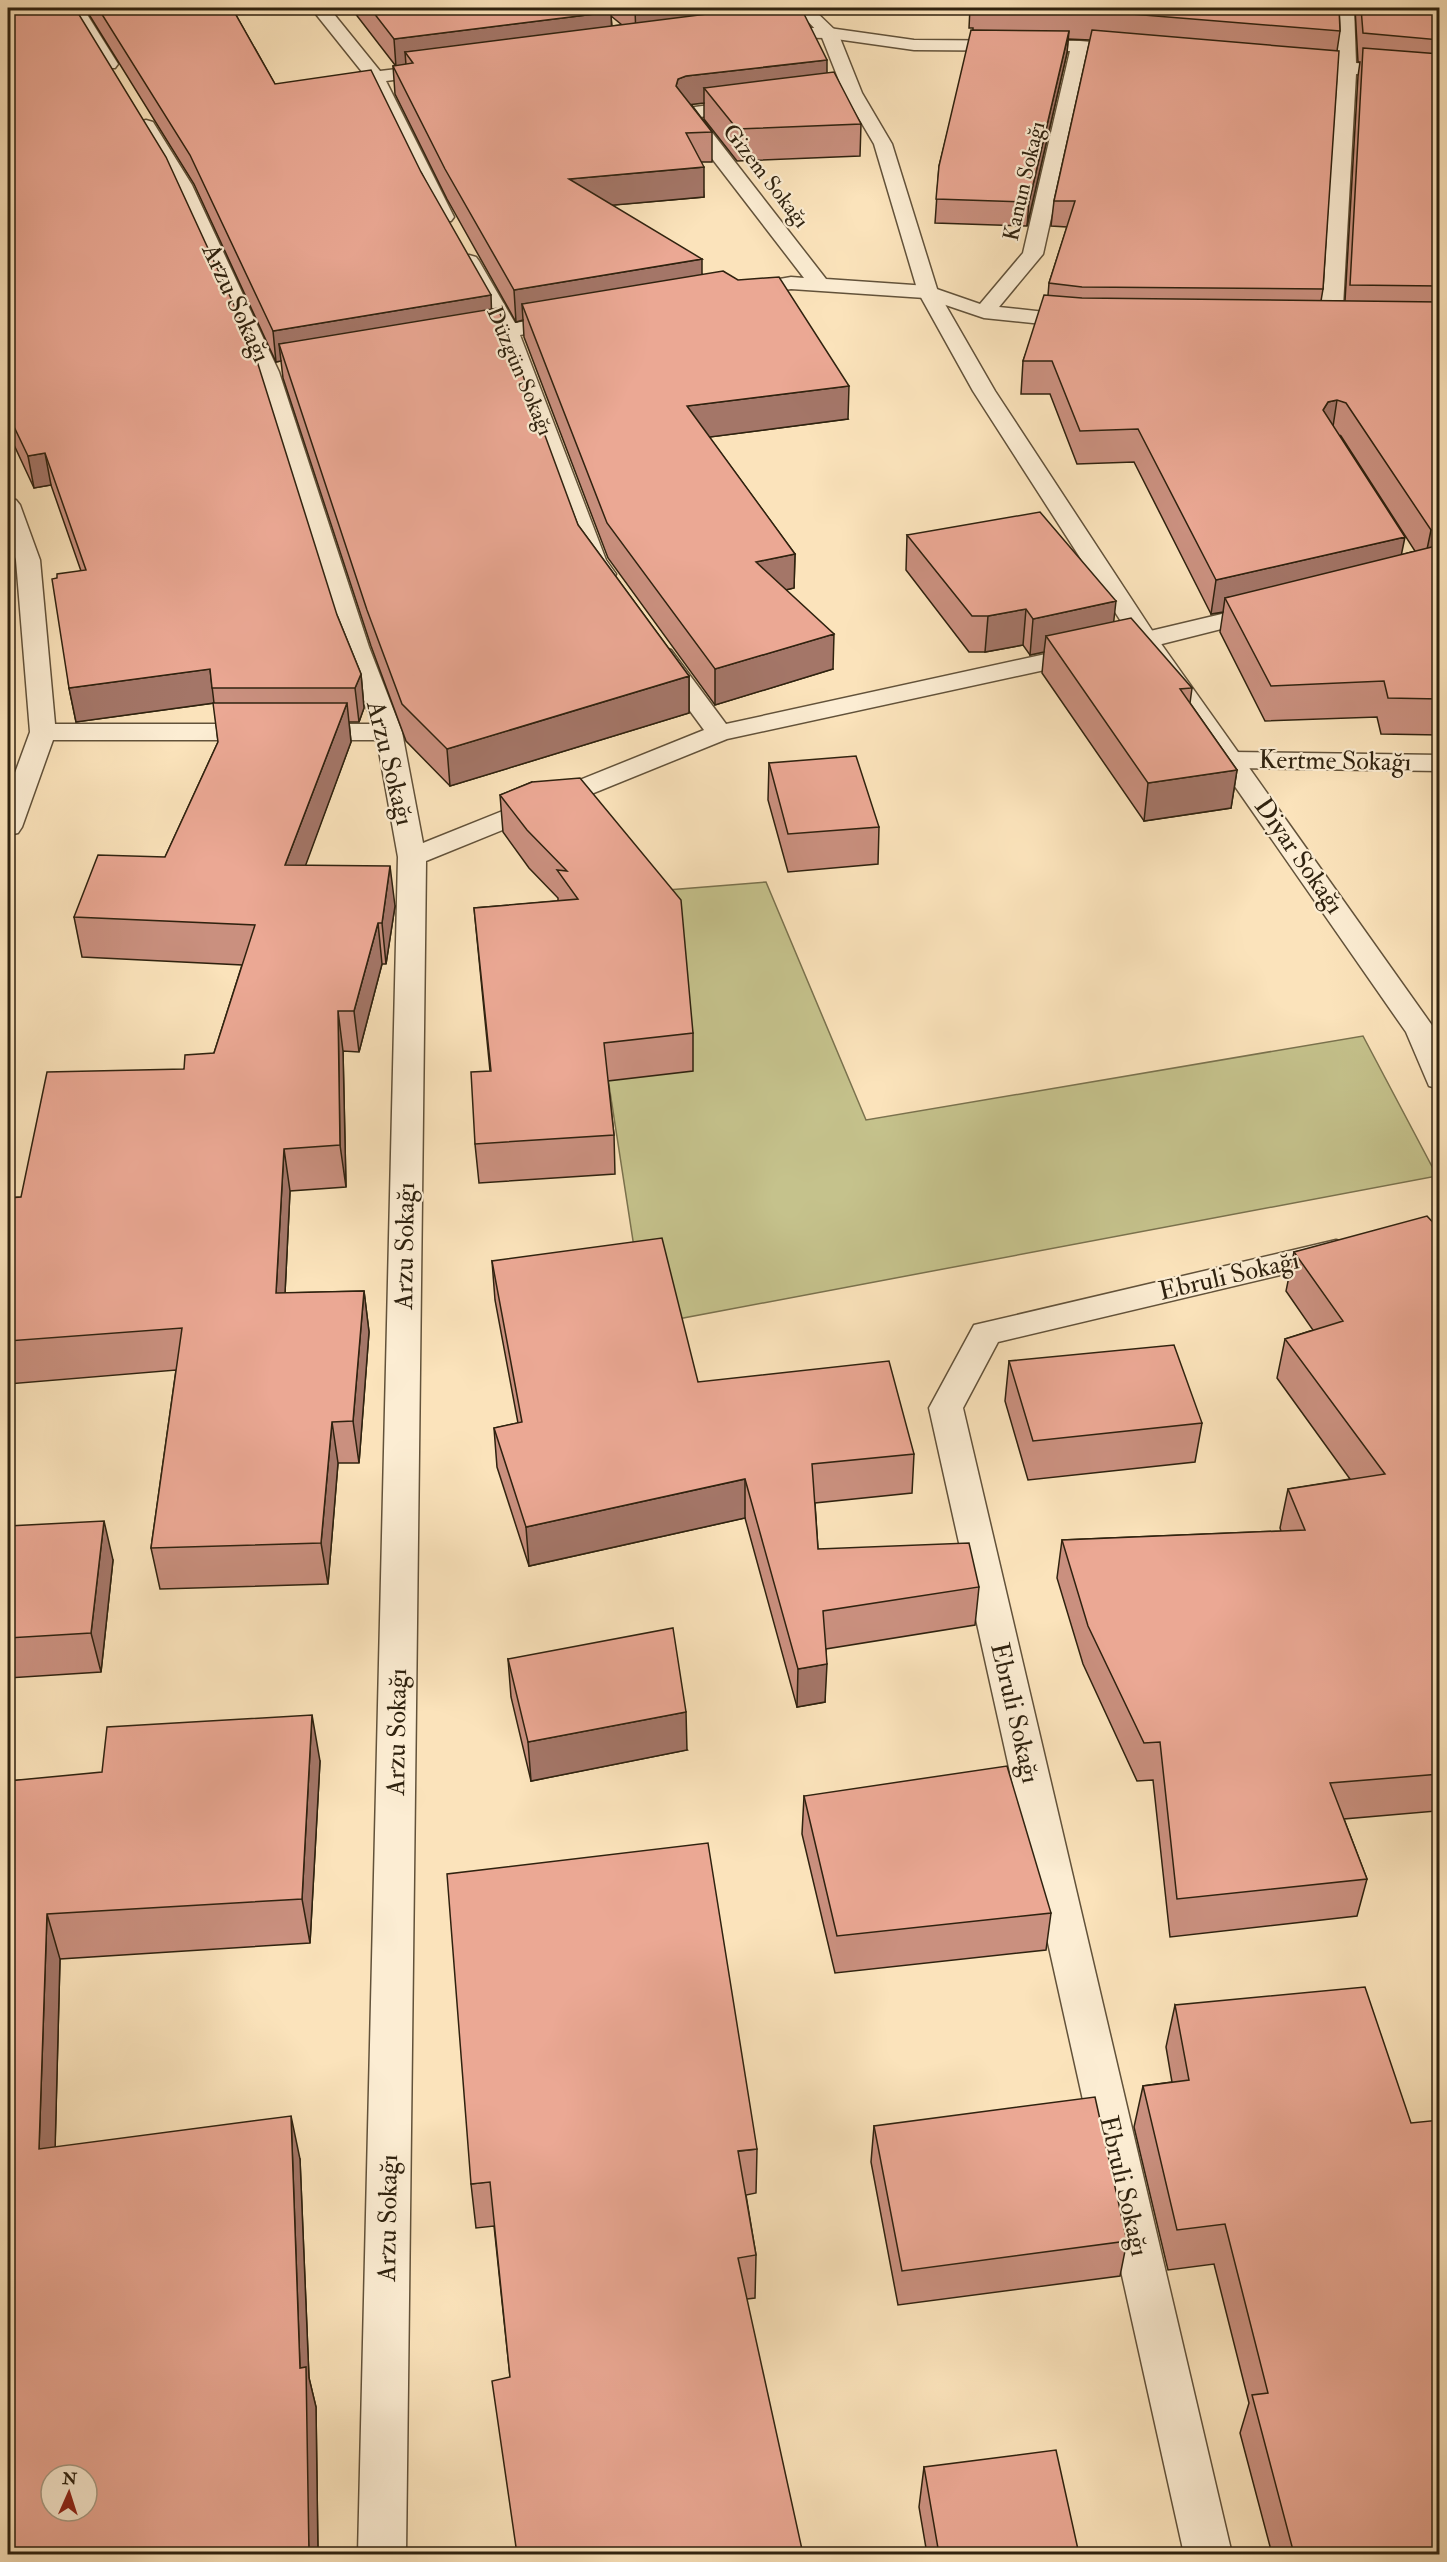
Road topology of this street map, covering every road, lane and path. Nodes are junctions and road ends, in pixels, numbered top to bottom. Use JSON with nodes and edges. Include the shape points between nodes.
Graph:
{"nodes":[{"id":1,"x":75,"y":8,"type":"edge"},
{"id":2,"x":321,"y":8,"type":"edge"},
{"id":3,"x":803,"y":8,"type":"edge"},
{"id":4,"x":1345,"y":8,"type":"edge"},
{"id":5,"x":758,"y":33,"type":"edge"},
{"id":6,"x":829,"y":33,"type":"junction"},
{"id":7,"x":1080,"y":46,"type":"junction"},
{"id":8,"x":1149,"y":52,"type":"edge"},
{"id":9,"x":1277,"y":62,"type":"edge"},
{"id":10,"x":457,"y":67,"type":"edge"},
{"id":11,"x":1347,"y":67,"type":"junction"},
{"id":12,"x":1440,"y":76,"type":"edge"},
{"id":13,"x":375,"y":77,"type":"junction"},
{"id":14,"x":853,"y":93,"type":"junction"},
{"id":15,"x":829,"y":96,"type":"edge"},
{"id":16,"x":770,"y":103,"type":"edge"},
{"id":17,"x":820,"y":285,"type":"junction"},
{"id":18,"x":928,"y":292,"type":"junction"},
{"id":19,"x":720,"y":295,"type":"edge"},
{"id":20,"x":984,"y":312,"type":"junction"},
{"id":21,"x":591,"y":317,"type":"edge"},
{"id":22,"x":1102,"y":322,"type":"edge"},
{"id":23,"x":1308,"y":324,"type":"edge"},
{"id":24,"x":1331,"y":324,"type":"junction"},
{"id":25,"x":1353,"y":324,"type":"edge"},
{"id":26,"x":508,"y":330,"type":"junction"},
{"id":27,"x":439,"y":342,"type":"edge"},
{"id":28,"x":8,"y":505,"type":"edge"},
{"id":29,"x":615,"y":589,"type":"edge"},
{"id":30,"x":1292,"y":604,"type":"edge"},
{"id":31,"x":650,"y":637,"type":"edge"},
{"id":32,"x":1146,"y":640,"type":"junction"},
{"id":33,"x":43,"y":732,"type":"junction"},
{"id":34,"x":389,"y":732,"type":"junction"},
{"id":35,"x":719,"y":733,"type":"junction"},
{"id":36,"x":1231,"y":760,"type":"junction"},
{"id":37,"x":1440,"y":763,"type":"edge"},
{"id":38,"x":8,"y":827,"type":"edge"},
{"id":39,"x":412,"y":857,"type":"junction"},
{"id":40,"x":1430,"y":1031,"type":"edge"},
{"id":41,"x":1440,"y":1079,"type":"edge"},
{"id":42,"x":1370,"y":1244,"type":"edge"},
{"id":43,"x":382,"y":2554,"type":"edge"},
{"id":44,"x":1208,"y":2554,"type":"edge"}],
"edges":[{"from":1,"to":34,"type":"street","name":"Arzu Sokağı","via":[[182,185],[279,370],[356,647]]},
{"from":2,"to":13,"type":"street","name":"Düzgün Sokağı"},
{"from":3,"to":6,"type":"street"},
{"from":4,"to":11,"type":"street"},
{"from":5,"to":6,"type":"street"},
{"from":6,"to":7,"type":"street","via":[[914,45]]},
{"from":6,"to":14,"type":"street","name":"Diyar Sokağı"},
{"from":7,"to":8,"type":"street"},
{"from":7,"to":20,"type":"street","name":"Kanun Sokağı","via":[[1033,254]]},
{"from":9,"to":11,"type":"street"},
{"from":10,"to":13,"type":"street"},
{"from":11,"to":12,"type":"street"},
{"from":11,"to":24,"type":"street"},
{"from":13,"to":26,"type":"street","name":"Düzgün Sokağı","via":[[455,236]]},
{"from":14,"to":15,"type":"street"},
{"from":14,"to":18,"type":"street","name":"Diyar Sokağı","via":[[883,144]]},
{"from":16,"to":17,"type":"street","name":"Gizem Sokağı","via":[[687,113]]},
{"from":17,"to":18,"type":"street"},
{"from":17,"to":19,"type":"street","via":[[791,283]]},
{"from":18,"to":20,"type":"street"},
{"from":18,"to":32,"type":"street","name":"Diyar Sokağı","via":[[984,391]]},
{"from":20,"to":22,"type":"street"},
{"from":21,"to":26,"type":"street"},
{"from":23,"to":24,"type":"street"},
{"from":24,"to":25,"type":"street"},
{"from":26,"to":27,"type":"street"},
{"from":26,"to":29,"type":"street","name":"Düzgün Sokağı","via":[[594,560]]},
{"from":28,"to":33,"type":"street","via":[[28,560]]},
{"from":30,"to":32,"type":"street"},
{"from":31,"to":35,"type":"street"},
{"from":32,"to":35,"type":"street"},
{"from":32,"to":36,"type":"street","name":"Diyar Sokağı"},
{"from":33,"to":34,"type":"street"},
{"from":33,"to":38,"type":"street"},
{"from":34,"to":39,"type":"street","name":"Arzu Sokağı"},
{"from":35,"to":39,"type":"street"},
{"from":36,"to":37,"type":"street","name":"Kertme Sokağı"},
{"from":36,"to":40,"type":"street","name":"Diyar Sokağı"},
{"from":39,"to":43,"type":"street","name":"Arzu Sokağı"},
{"from":40,"to":41,"type":"street","name":"Diyar Sokağı"},
{"from":42,"to":44,"type":"street","name":"Ebruli Sokağı","via":[[986,1333],[946,1408]]}]}
